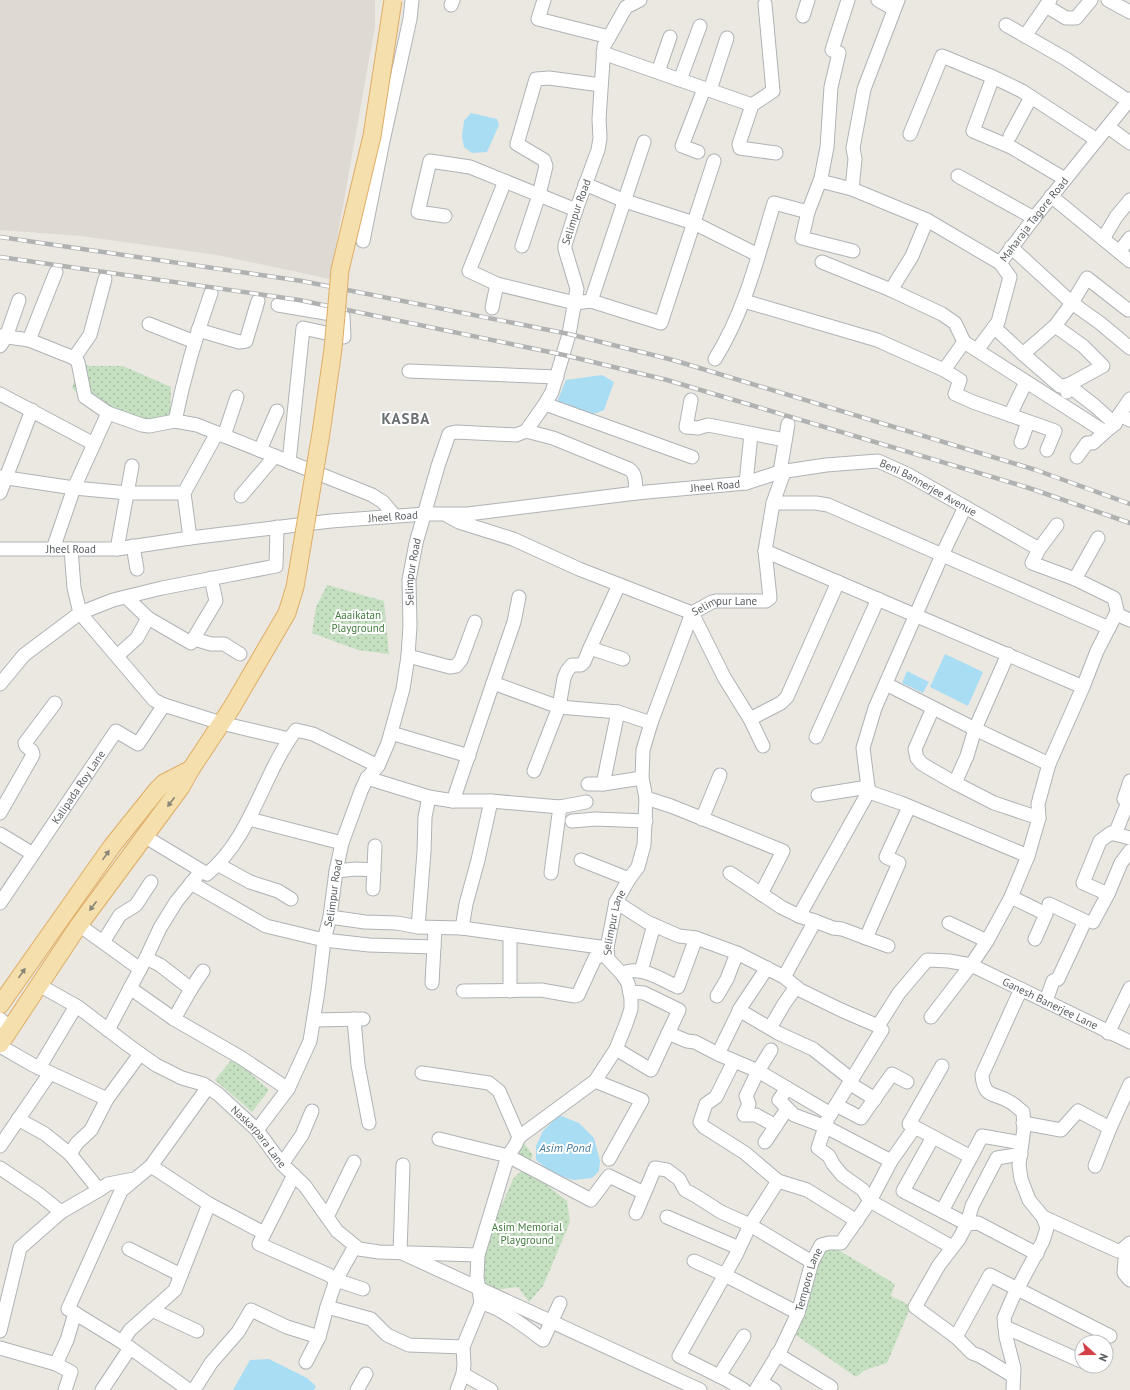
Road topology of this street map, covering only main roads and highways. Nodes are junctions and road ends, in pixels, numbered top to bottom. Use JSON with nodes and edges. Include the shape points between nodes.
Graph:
{"nodes":[{"id":1,"x":393,"y":0,"type":"edge"},
{"id":2,"x":191,"y":769,"type":"junction"},
{"id":3,"x":0,"y":1005,"type":"edge"},
{"id":4,"x":5,"y":1024,"type":"edge"},
{"id":5,"x":0,"y":1045,"type":"edge"}],
"edges":[{"from":1,"to":2,"type":"main road","bridge":true,"via":[[372,136],[340,270],[333,349],[295,587],[288,613],[232,707]]},
{"from":3,"to":2,"type":"main road","one_way":true,"via":[[112,846],[157,790],[164,783]]},
{"from":2,"to":4,"type":"main road","one_way":true,"via":[[182,787],[79,925],[39,985]]},
{"from":4,"to":5,"type":"main road"}]}
